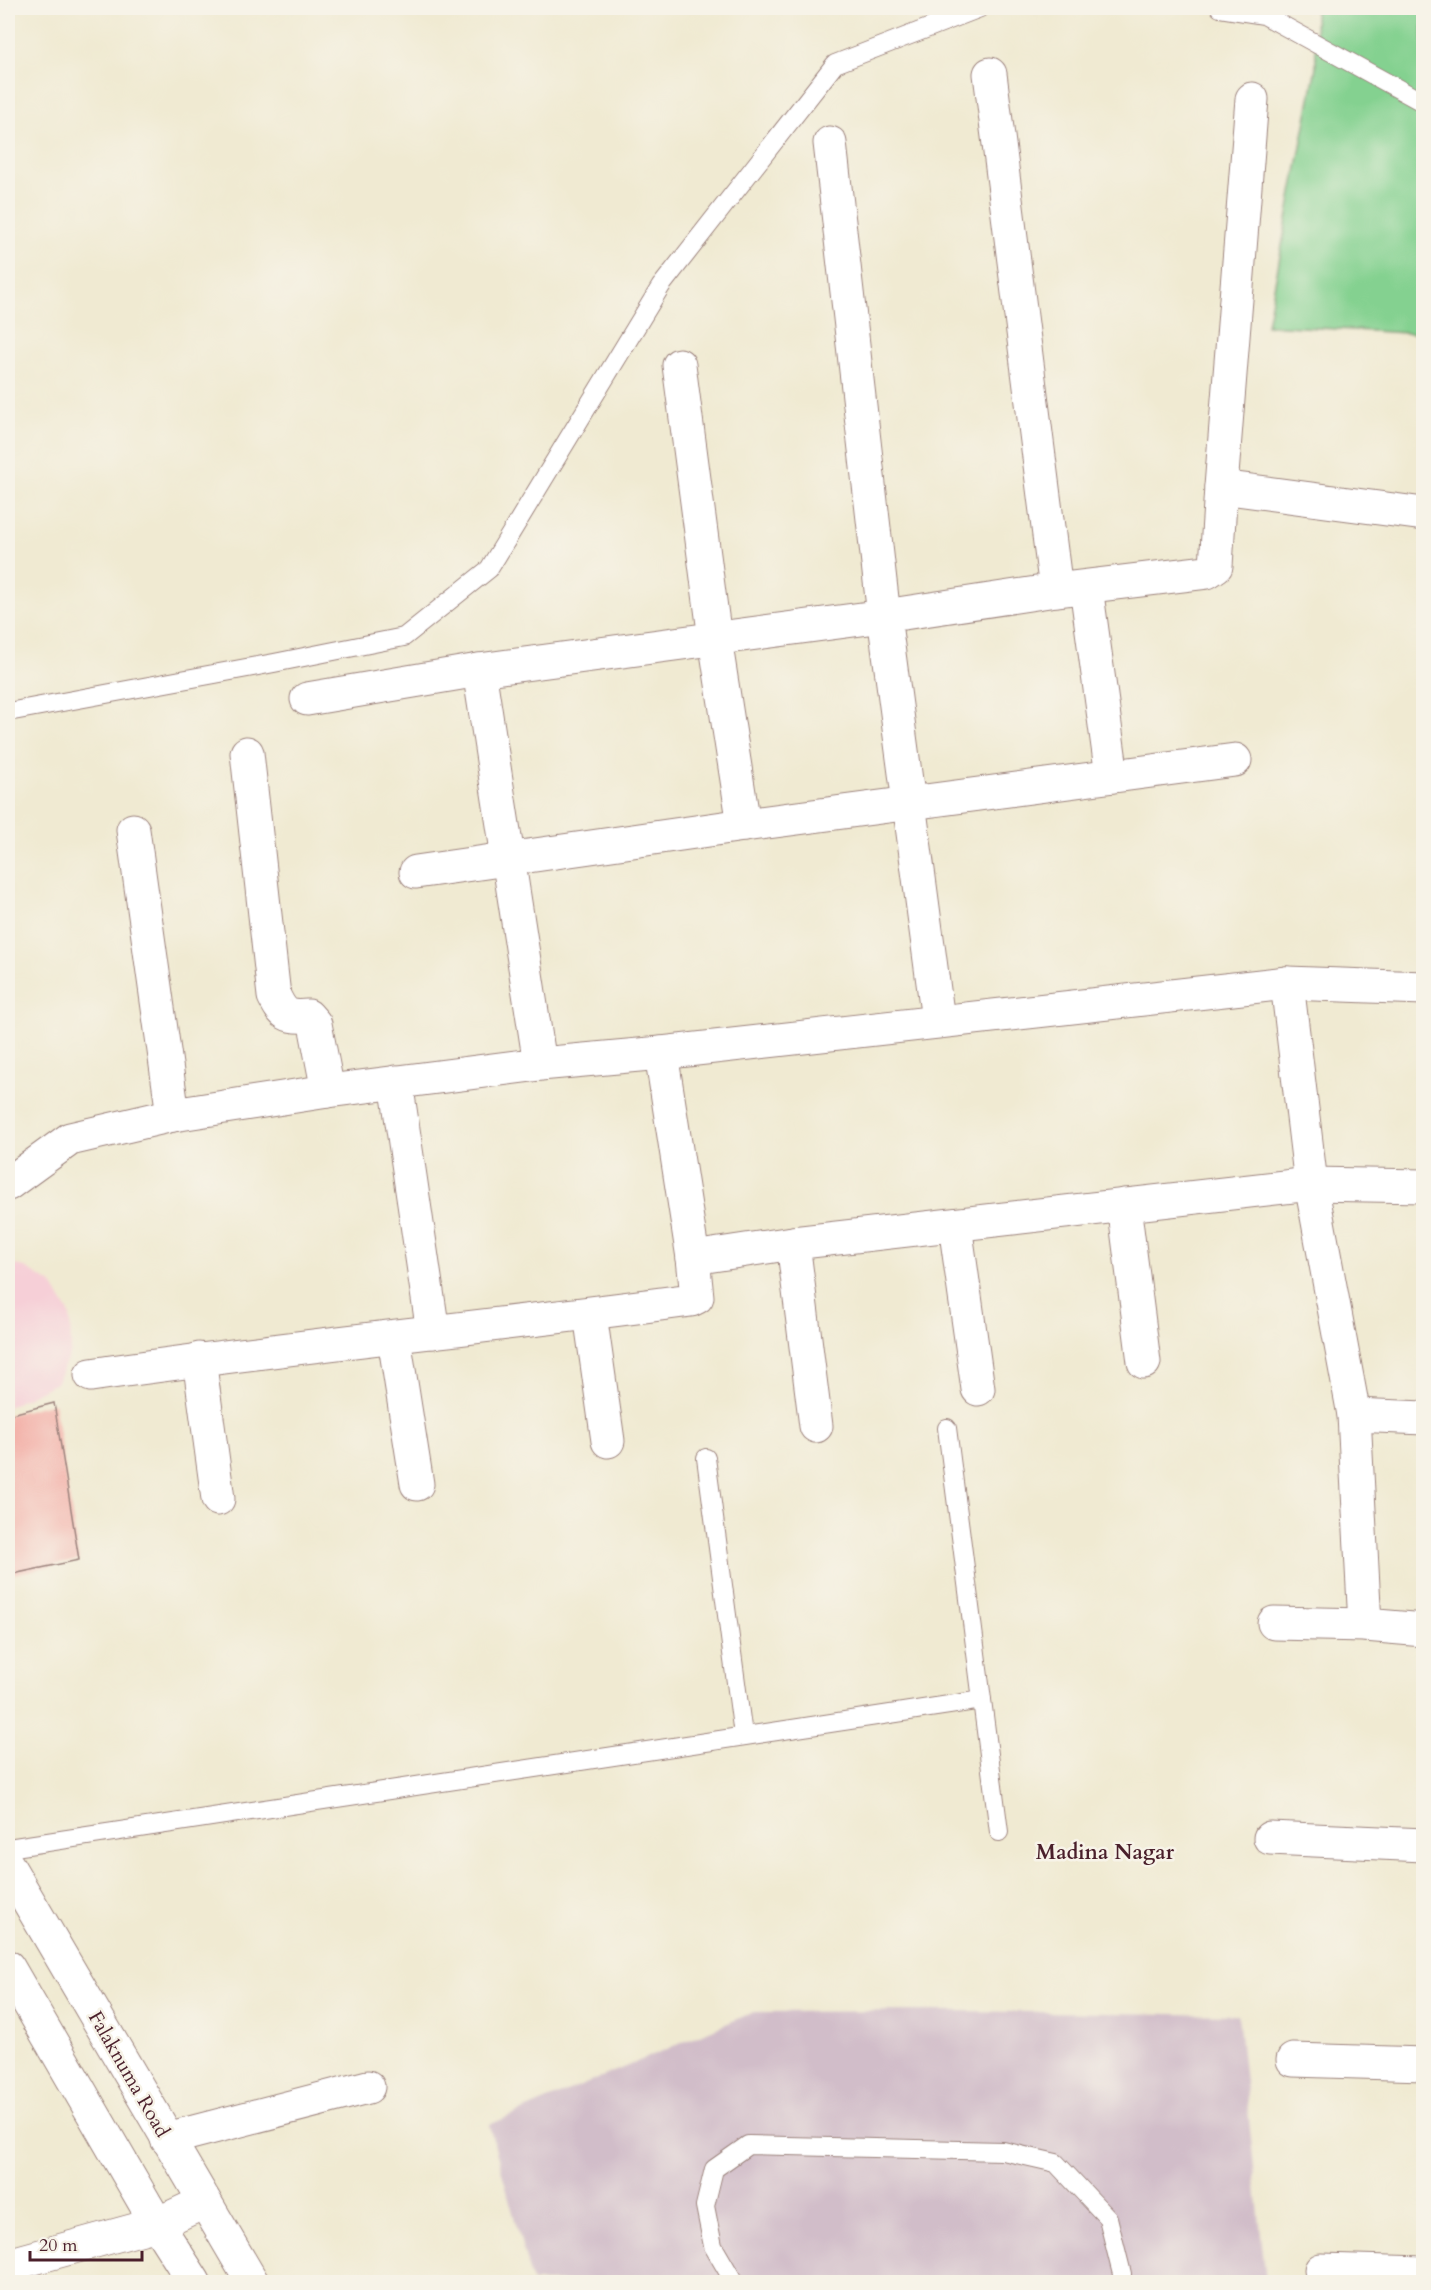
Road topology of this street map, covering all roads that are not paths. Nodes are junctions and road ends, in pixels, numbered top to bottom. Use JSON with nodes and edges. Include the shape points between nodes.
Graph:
{"nodes":[{"id":1,"x":980,"y":8,"type":"edge"},
{"id":2,"x":1220,"y":8,"type":"edge"},
{"id":3,"x":990,"y":74,"type":"dead end"},
{"id":4,"x":1252,"y":99,"type":"dead end"},
{"id":5,"x":1424,"y":103,"type":"edge"},
{"id":6,"x":830,"y":143,"type":"dead end"},
{"id":7,"x":679,"y":365,"type":"dead end"},
{"id":8,"x":1221,"y":487,"type":"junction"},
{"id":9,"x":1424,"y":514,"type":"edge"},
{"id":10,"x":1071,"y":588,"type":"junction"},
{"id":11,"x":884,"y":616,"type":"junction"},
{"id":12,"x":715,"y":639,"type":"junction"},
{"id":13,"x":479,"y":670,"type":"junction"},
{"id":14,"x":307,"y":699,"type":"dead end"},
{"id":15,"x":8,"y":712,"type":"edge"},
{"id":16,"x":247,"y":753,"type":"dead end"},
{"id":17,"x":1236,"y":760,"type":"dead end"},
{"id":18,"x":1112,"y":776,"type":"junction"},
{"id":19,"x":910,"y":803,"type":"junction"},
{"id":20,"x":744,"y":825,"type":"junction"},
{"id":21,"x":133,"y":830,"type":"dead end"},
{"id":22,"x":508,"y":859,"type":"junction"},
{"id":23,"x":416,"y":872,"type":"dead end"},
{"id":24,"x":1287,"y":983,"type":"junction"},
{"id":25,"x":1424,"y":987,"type":"edge"},
{"id":26,"x":938,"y":1020,"type":"junction"},
{"id":27,"x":662,"y":1053,"type":"junction"},
{"id":28,"x":540,"y":1064,"type":"junction"},
{"id":29,"x":396,"y":1082,"type":"junction"},
{"id":30,"x":328,"y":1091,"type":"junction"},
{"id":31,"x":173,"y":1115,"type":"junction"},
{"id":32,"x":8,"y":1184,"type":"edge"},
{"id":33,"x":1311,"y":1184,"type":"junction"},
{"id":34,"x":1424,"y":1186,"type":"edge"},
{"id":35,"x":1124,"y":1205,"type":"junction"},
{"id":36,"x":956,"y":1225,"type":"junction"},
{"id":37,"x":793,"y":1243,"type":"junction"},
{"id":38,"x":693,"y":1258,"type":"junction"},
{"id":39,"x":590,"y":1314,"type":"junction"},
{"id":40,"x":433,"y":1332,"type":"junction"},
{"id":41,"x":394,"y":1338,"type":"junction"},
{"id":42,"x":200,"y":1359,"type":"junction"},
{"id":43,"x":1144,"y":1362,"type":"dead end"},
{"id":44,"x":91,"y":1375,"type":"dead end"},
{"id":45,"x":978,"y":1389,"type":"dead end"},
{"id":46,"x":1354,"y":1415,"type":"junction"},
{"id":47,"x":1424,"y":1418,"type":"edge"},
{"id":48,"x":816,"y":1426,"type":"dead end"},
{"id":49,"x":947,"y":1428,"type":"dead end"},
{"id":50,"x":608,"y":1441,"type":"dead end"},
{"id":51,"x":706,"y":1458,"type":"dead end"},
{"id":52,"x":417,"y":1484,"type":"dead end"},
{"id":53,"x":218,"y":1499,"type":"dead end"},
{"id":54,"x":1274,"y":1623,"type":"dead end"},
{"id":55,"x":1365,"y":1625,"type":"junction"},
{"id":56,"x":1424,"y":1630,"type":"edge"},
{"id":57,"x":982,"y":1700,"type":"junction"},
{"id":58,"x":743,"y":1735,"type":"junction"},
{"id":59,"x":999,"y":1832,"type":"dead end"},
{"id":60,"x":1270,"y":1839,"type":"dead end"},
{"id":61,"x":1424,"y":1845,"type":"edge"},
{"id":62,"x":8,"y":1848,"type":"edge"},
{"id":63,"x":8,"y":1866,"type":"edge"},
{"id":64,"x":8,"y":1967,"type":"edge"},
{"id":65,"x":1293,"y":2060,"type":"dead end"},
{"id":66,"x":1424,"y":2064,"type":"edge"},
{"id":67,"x":368,"y":2086,"type":"dead end"},
{"id":68,"x":167,"y":2139,"type":"junction"},
{"id":69,"x":204,"y":2202,"type":"junction"},
{"id":70,"x":157,"y":2224,"type":"junction"},
{"id":71,"x":8,"y":2265,"type":"edge"},
{"id":72,"x":1321,"y":2270,"type":"dead end"},
{"id":73,"x":1424,"y":2273,"type":"edge"},
{"id":74,"x":194,"y":2283,"type":"edge"},
{"id":75,"x":252,"y":2283,"type":"edge"},
{"id":76,"x":734,"y":2283,"type":"edge"},
{"id":77,"x":1121,"y":2283,"type":"edge"}],
"edges":[{"from":1,"to":15,"type":"lane","via":[[835,64],[661,286],[489,569],[404,637]]},
{"from":2,"to":5,"type":"lane","via":[[1264,15]]},
{"from":3,"to":10,"type":"main road"},
{"from":4,"to":8,"type":"main road"},
{"from":6,"to":11,"type":"main road"},
{"from":7,"to":12,"type":"main road"},
{"from":8,"to":9,"type":"main road"},
{"from":8,"to":10,"type":"main road","via":[[1216,566],[1212,569]]},
{"from":10,"to":11,"type":"main road"},
{"from":10,"to":18,"type":"main road"},
{"from":11,"to":12,"type":"main road"},
{"from":11,"to":19,"type":"main road"},
{"from":12,"to":13,"type":"main road"},
{"from":12,"to":20,"type":"main road"},
{"from":13,"to":14,"type":"main road"},
{"from":13,"to":22,"type":"main road"},
{"from":16,"to":30,"type":"main road","via":[[274,996],[281,1010],[292,1018],[308,1016],[315,1024]]},
{"from":17,"to":18,"type":"main road"},
{"from":18,"to":19,"type":"main road"},
{"from":19,"to":20,"type":"main road"},
{"from":19,"to":26,"type":"main road"},
{"from":20,"to":22,"type":"main road"},
{"from":21,"to":31,"type":"main road"},
{"from":22,"to":23,"type":"main road"},
{"from":22,"to":28,"type":"main road"},
{"from":24,"to":25,"type":"main road"},
{"from":24,"to":26,"type":"main road"},
{"from":24,"to":33,"type":"main road"},
{"from":26,"to":27,"type":"main road"},
{"from":27,"to":28,"type":"main road"},
{"from":27,"to":38,"type":"main road"},
{"from":28,"to":29,"type":"main road"},
{"from":29,"to":30,"type":"main road"},
{"from":29,"to":40,"type":"main road"},
{"from":30,"to":31,"type":"main road"},
{"from":31,"to":32,"type":"main road","via":[[70,1139]]},
{"from":33,"to":34,"type":"main road"},
{"from":33,"to":35,"type":"main road"},
{"from":33,"to":46,"type":"main road"},
{"from":35,"to":36,"type":"main road"},
{"from":35,"to":43,"type":"main road"},
{"from":36,"to":37,"type":"main road"},
{"from":36,"to":45,"type":"main road"},
{"from":37,"to":38,"type":"main road"},
{"from":37,"to":48,"type":"main road"},
{"from":38,"to":39,"type":"main road","via":[[697,1297]]},
{"from":39,"to":40,"type":"main road"},
{"from":39,"to":50,"type":"main road"},
{"from":40,"to":41,"type":"main road"},
{"from":41,"to":42,"type":"main road"},
{"from":41,"to":52,"type":"main road"},
{"from":42,"to":44,"type":"main road"},
{"from":42,"to":53,"type":"main road"},
{"from":46,"to":47,"type":"main road"},
{"from":46,"to":55,"type":"main road"},
{"from":49,"to":57,"type":"lane"},
{"from":51,"to":58,"type":"lane"},
{"from":54,"to":55,"type":"main road"},
{"from":55,"to":56,"type":"main road"},
{"from":57,"to":58,"type":"lane"},
{"from":57,"to":59,"type":"lane"},
{"from":58,"to":62,"type":"lane"},
{"from":60,"to":61,"type":"main road"},
{"from":63,"to":68,"type":"main road","name":"Falaknuma Road"},
{"from":64,"to":70,"type":"main road"},
{"from":65,"to":66,"type":"main road"},
{"from":67,"to":68,"type":"main road"},
{"from":68,"to":69,"type":"main road","name":"Falaknuma Road"},
{"from":69,"to":70,"type":"main road"},
{"from":69,"to":75,"type":"main road","name":"Falaknuma Road"},
{"from":70,"to":71,"type":"main road"},
{"from":70,"to":74,"type":"main road"},
{"from":72,"to":73,"type":"main road"},
{"from":76,"to":77,"type":"lane","via":[[712,2246],[705,2206],[714,2169],[748,2145],[1003,2151],[1056,2163],[1108,2218]]}]}
